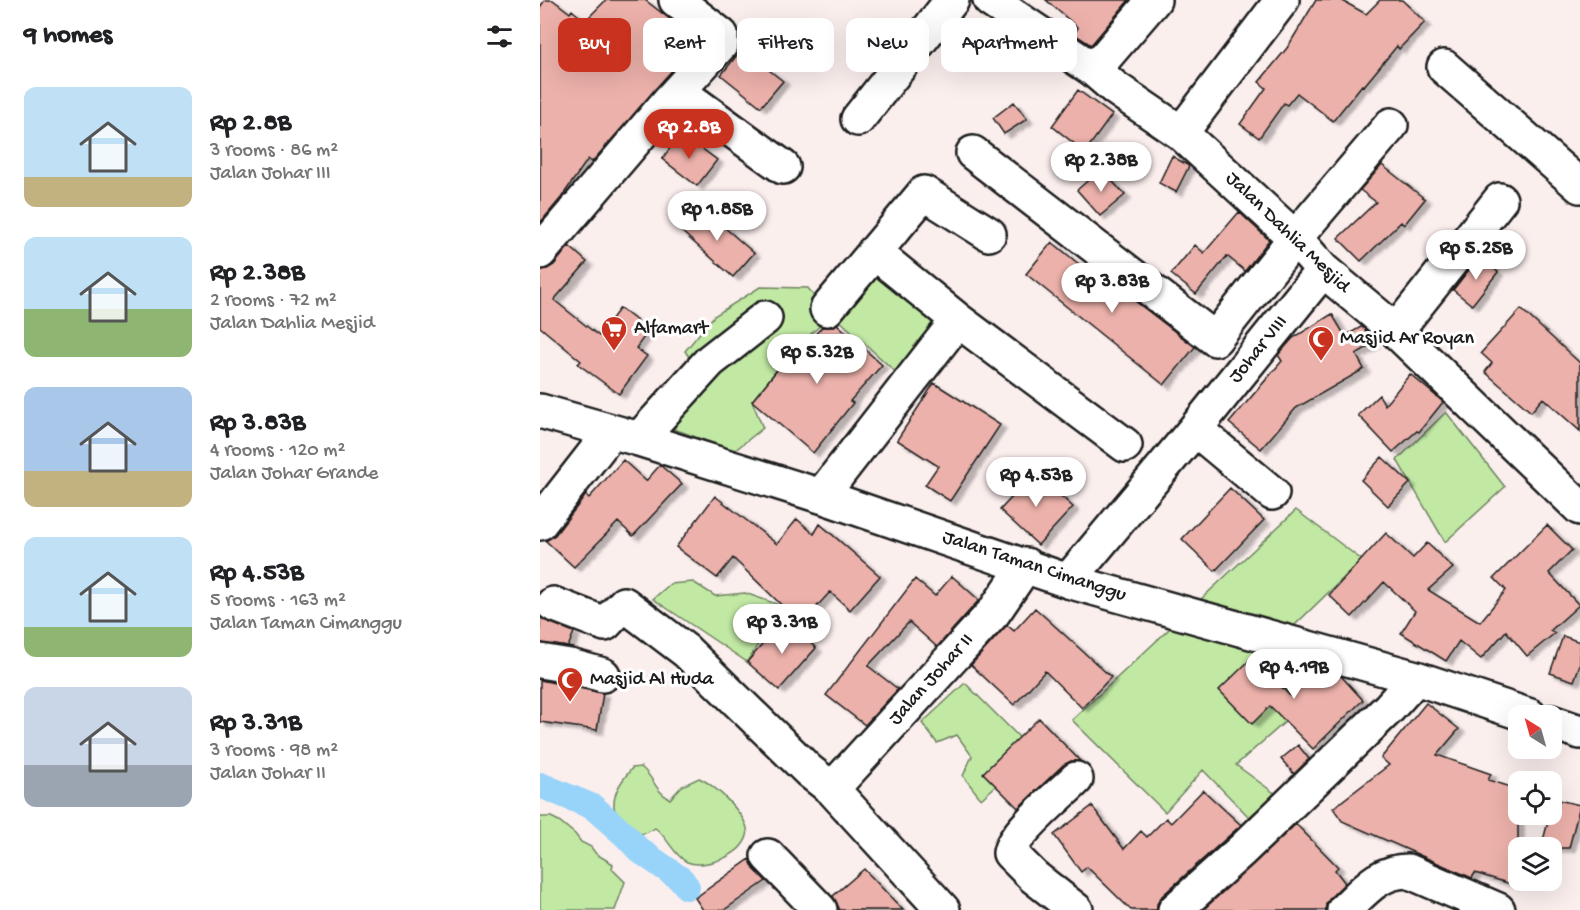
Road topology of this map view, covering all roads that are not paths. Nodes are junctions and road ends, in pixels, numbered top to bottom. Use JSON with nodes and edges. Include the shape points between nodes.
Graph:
{"nodes":[{"id":1,"x":952,"y":0,"type":"edge"},
{"id":2,"x":990,"y":0,"type":"edge"},
{"id":3,"x":1154,"y":0,"type":"edge"},
{"id":4,"x":1282,"y":0,"type":"edge"},
{"id":5,"x":688,"y":4,"type":"edge"},
{"id":6,"x":1444,"y":67,"type":"dead end"},
{"id":7,"x":1094,"y":70,"type":"junction"},
{"id":8,"x":678,"y":91,"type":"junction"},
{"id":9,"x":858,"y":119,"type":"dead end"},
{"id":10,"x":1391,"y":125,"type":"dead end"},
{"id":11,"x":1181,"y":133,"type":"junction"},
{"id":12,"x":973,"y":153,"type":"dead end"},
{"id":13,"x":783,"y":167,"type":"dead end"},
{"id":14,"x":1580,"y":186,"type":"edge"},
{"id":15,"x":1500,"y":200,"type":"dead end"},
{"id":16,"x":989,"y":234,"type":"dead end"},
{"id":17,"x":1295,"y":238,"type":"junction"},
{"id":18,"x":540,"y":252,"type":"edge"},
{"id":19,"x":874,"y":252,"type":"junction"},
{"id":20,"x":1323,"y":270,"type":"junction"},
{"id":21,"x":827,"y":309,"type":"dead end"},
{"id":22,"x":765,"y":318,"type":"dead end"},
{"id":23,"x":959,"y":321,"type":"junction"},
{"id":24,"x":1396,"y":331,"type":"junction"},
{"id":25,"x":540,"y":411,"type":"edge"},
{"id":26,"x":1195,"y":429,"type":"junction"},
{"id":27,"x":625,"y":435,"type":"junction"},
{"id":28,"x":1125,"y":445,"type":"dead end"},
{"id":29,"x":1272,"y":493,"type":"dead end"},
{"id":30,"x":821,"y":496,"type":"junction"},
{"id":31,"x":1580,"y":508,"type":"edge"},
{"id":32,"x":540,"y":523,"type":"edge"},
{"id":33,"x":1026,"y":565,"type":"junction"},
{"id":34,"x":1068,"y":581,"type":"junction"},
{"id":35,"x":553,"y":604,"type":"dead end"},
{"id":36,"x":540,"y":661,"type":"edge"},
{"id":37,"x":603,"y":675,"type":"dead end"},
{"id":38,"x":1416,"y":678,"type":"junction"},
{"id":39,"x":1508,"y":709,"type":"edge"},
{"id":40,"x":1562,"y":726,"type":"edge"},
{"id":41,"x":1580,"y":732,"type":"edge"},
{"id":42,"x":1076,"y":779,"type":"dead end"},
{"id":43,"x":832,"y":789,"type":"junction"},
{"id":44,"x":768,"y":856,"type":"dead end"},
{"id":45,"x":1064,"y":907,"type":"edge"},
{"id":46,"x":820,"y":910,"type":"edge"},
{"id":47,"x":944,"y":910,"type":"edge"},
{"id":48,"x":1175,"y":910,"type":"edge"},
{"id":49,"x":1344,"y":910,"type":"edge"},
{"id":50,"x":1498,"y":910,"type":"edge"}],
"edges":[{"from":1,"to":9,"type":"street"},
{"from":2,"to":7,"type":"street","name":"Jalan Dahlia Mesjid"},
{"from":3,"to":7,"type":"street"},
{"from":4,"to":11,"type":"street"},
{"from":5,"to":8,"type":"street","via":[[721,35],[721,44]]},
{"from":6,"to":14,"type":"street"},
{"from":7,"to":11,"type":"street","name":"Jalan Dahlia Mesjid"},
{"from":8,"to":13,"type":"street"},
{"from":8,"to":18,"type":"street"},
{"from":10,"to":17,"type":"street"},
{"from":11,"to":17,"type":"street","name":"Jalan Dahlia Mesjid"},
{"from":12,"to":17,"type":"street","via":[[1215,339]]},
{"from":15,"to":24,"type":"street"},
{"from":16,"to":19,"type":"street","via":[[924,193]]},
{"from":17,"to":20,"type":"street","name":"Jalan Dahlia Mesjid"},
{"from":19,"to":21,"type":"street"},
{"from":19,"to":23,"type":"street"},
{"from":20,"to":24,"type":"street","name":"Jalan Dahlia Mesjid"},
{"from":20,"to":26,"type":"street","name":"Johar VIII"},
{"from":22,"to":27,"type":"street"},
{"from":23,"to":28,"type":"street"},
{"from":23,"to":30,"type":"street"},
{"from":24,"to":31,"type":"street","name":"Jalan Dahlia Mesjid"},
{"from":25,"to":27,"type":"street","name":"Jalan Taman Cimanggu"},
{"from":26,"to":29,"type":"street"},
{"from":26,"to":34,"type":"street","name":"Johar VIII"},
{"from":27,"to":30,"type":"street","name":"Jalan Taman Cimanggu"},
{"from":27,"to":32,"type":"street"},
{"from":30,"to":33,"type":"street","name":"Jalan Taman Cimanggu"},
{"from":33,"to":34,"type":"street","name":"Jalan Taman Cimanggu"},
{"from":33,"to":43,"type":"street","name":"Jalan Johar II","via":[[993,612]]},
{"from":34,"to":38,"type":"street","name":"Jalan Taman Cimanggu"},
{"from":35,"to":43,"type":"street","via":[[605,624],[624,604],[686,651]]},
{"from":36,"to":37,"type":"street"},
{"from":38,"to":39,"type":"street","name":"Jalan Taman Cimanggu"},
{"from":38,"to":48,"type":"street","via":[[1242,850]]},
{"from":40,"to":41,"type":"street"},
{"from":42,"to":45,"type":"street","via":[[1023,830],[1010,853]]},
{"from":43,"to":47,"type":"street"},
{"from":44,"to":46,"type":"street"},
{"from":49,"to":50,"type":"street","via":[[1378,878],[1395,871],[1408,871]]}]}
